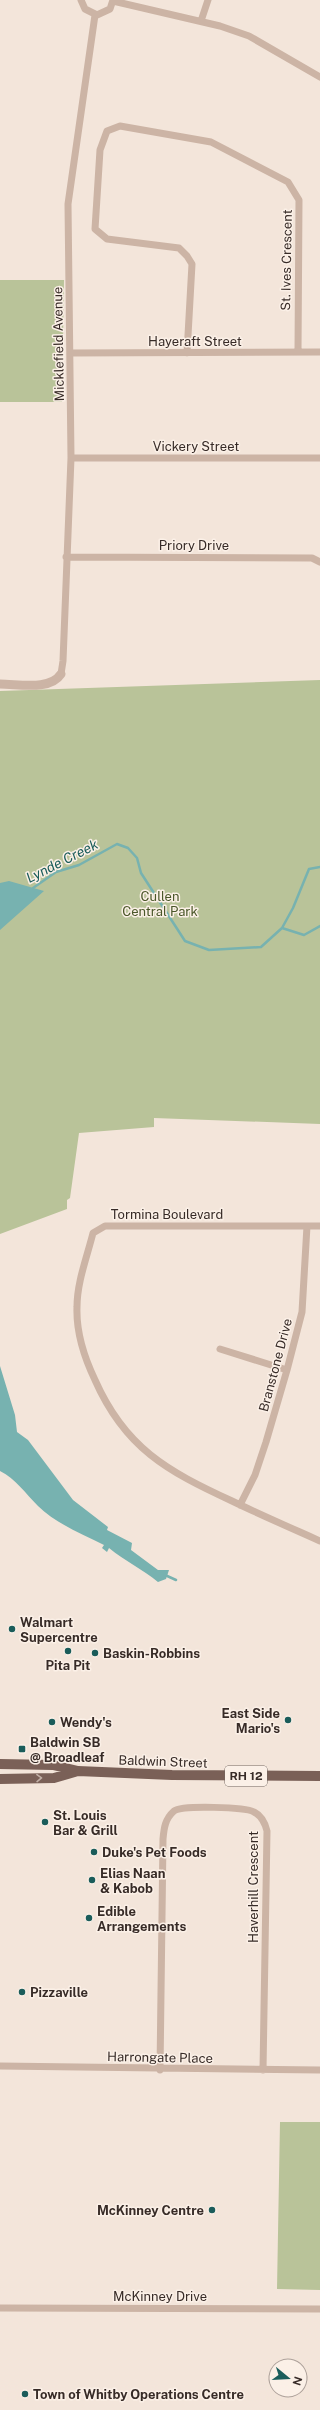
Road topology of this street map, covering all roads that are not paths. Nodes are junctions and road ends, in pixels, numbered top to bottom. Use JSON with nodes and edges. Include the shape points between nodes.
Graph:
{"nodes":[{"id":1,"x":81,"y":0,"type":"edge"},
{"id":2,"x":113,"y":0,"type":"edge"},
{"id":3,"x":208,"y":0,"type":"edge"},
{"id":4,"x":95,"y":15,"type":"junction"},
{"id":5,"x":201,"y":21,"type":"junction"},
{"id":6,"x":320,"y":77,"type":"edge"},
{"id":7,"x":298,"y":352,"type":"junction"},
{"id":8,"x":320,"y":352,"type":"edge"},
{"id":9,"x":71,"y":353,"type":"junction"},
{"id":10,"x":187,"y":353,"type":"junction"},
{"id":11,"x":71,"y":458,"type":"junction"},
{"id":12,"x":320,"y":458,"type":"edge"},
{"id":13,"x":66,"y":557,"type":"junction"},
{"id":14,"x":320,"y":562,"type":"edge"},
{"id":15,"x":61,"y":674,"type":"joint"},
{"id":16,"x":0,"y":684,"type":"edge"},
{"id":17,"x":306,"y":1226,"type":"junction"},
{"id":18,"x":320,"y":1226,"type":"edge"},
{"id":19,"x":220,"y":1349,"type":"dead end"},
{"id":20,"x":287,"y":1370,"type":"junction"},
{"id":21,"x":240,"y":1505,"type":"junction"},
{"id":22,"x":320,"y":1542,"type":"edge"},
{"id":23,"x":0,"y":1764,"type":"edge"},
{"id":24,"x":78,"y":1771,"type":"junction"},
{"id":25,"x":320,"y":1776,"type":"edge"},
{"id":26,"x":0,"y":1779,"type":"edge"},
{"id":27,"x":0,"y":2066,"type":"edge"},
{"id":28,"x":160,"y":2070,"type":"junction"},
{"id":29,"x":264,"y":2070,"type":"junction"},
{"id":30,"x":320,"y":2070,"type":"edge"},
{"id":31,"x":0,"y":2308,"type":"edge"},
{"id":32,"x":320,"y":2309,"type":"edge"}],
"edges":[{"from":1,"to":4,"type":"street","via":[[85,9]]},
{"from":2,"to":4,"type":"street","via":[[106,12]]},
{"from":2,"to":5,"type":"street"},
{"from":3,"to":5,"type":"street"},
{"from":4,"to":9,"type":"street","name":"Micklefield Avenue","via":[[68,204]]},
{"from":5,"to":6,"type":"street","via":[[249,36]]},
{"from":7,"to":8,"type":"street","name":"Hayeraft Street"},
{"from":7,"to":10,"type":"street","name":"Hayeraft Street"},
{"from":7,"to":10,"type":"street","name":"St. Ives Crescent","via":[[299,200],[288,182],[211,142],[120,126],[107,131],[100,150],[95,229],[107,239],[179,248],[188,256],[192,264]]},
{"from":9,"to":10,"type":"street","name":"Hayeraft Street"},
{"from":9,"to":11,"type":"street","name":"Micklefield Avenue"},
{"from":11,"to":12,"type":"street","name":"Vickery Street"},
{"from":11,"to":13,"type":"street","name":"Micklefield Avenue"},
{"from":13,"to":14,"type":"street","name":"Priory Drive","via":[[312,558]]},
{"from":13,"to":15,"type":"street","name":"Micklefield Avenue"},
{"from":15,"to":16,"type":"street","via":[[57,680],[49,684]]},
{"from":17,"to":18,"type":"street","name":"Tormina Boulevard"},
{"from":17,"to":20,"type":"street","name":"Branstone Drive","via":[[302,1312]]},
{"from":17,"to":21,"type":"street","name":"Tormina Boulevard","via":[[104,1226],[93,1233],[79,1284],[77,1314],[86,1360],[97,1386],[123,1429],[161,1465],[184,1479]]},
{"from":19,"to":20,"type":"street"},
{"from":20,"to":21,"type":"street","name":"Branstone Drive","via":[[255,1475]]},
{"from":21,"to":22,"type":"street","name":"Tormina Boulevard"},
{"from":23,"to":24,"type":"main road","name":"Baldwin Street","number":"RH 12","via":[[53,1764]]},
{"from":24,"to":25,"type":"main road","name":"Baldwin Street","number":"RH 12","via":[[172,1775]]},
{"from":26,"to":24,"type":"main road","name":"Baldwin Street","number":"RH 12","one_way":true,"via":[[54,1778]]},
{"from":27,"to":28,"type":"street","name":"Harrongate Place"},
{"from":28,"to":29,"type":"street","name":"Harrongate Place"},
{"from":28,"to":29,"type":"street","name":"Haverhill Crescent","via":[[163,1839],[165,1822],[175,1810],[190,1806],[253,1811],[264,1820],[267,1831]]},
{"from":29,"to":30,"type":"street","name":"Harrongate Place"},
{"from":31,"to":32,"type":"street","name":"McKinney Drive"}]}
